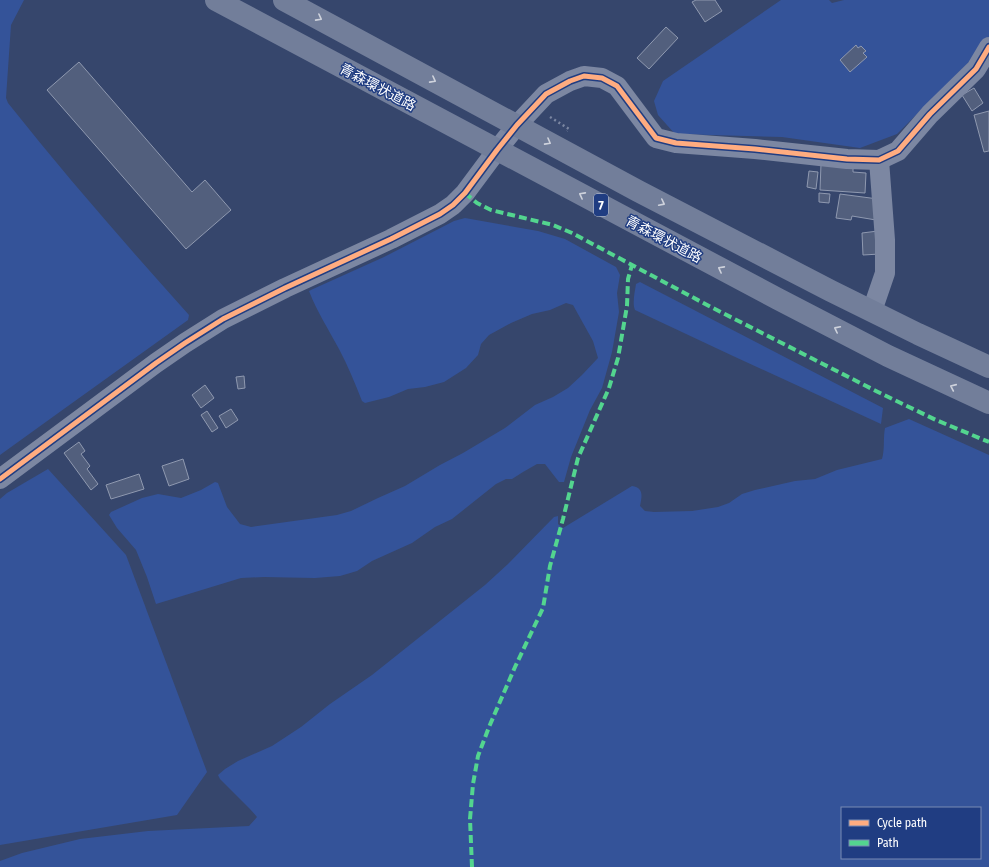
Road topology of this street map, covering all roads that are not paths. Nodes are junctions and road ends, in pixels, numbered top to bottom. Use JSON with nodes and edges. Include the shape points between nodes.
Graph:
{"nodes":[{"id":1,"x":216,"y":0,"type":"edge"},
{"id":2,"x":284,"y":0,"type":"edge"},
{"id":3,"x":989,"y":47,"type":"edge"},
{"id":4,"x":517,"y":125,"type":"junction"},
{"id":5,"x":497,"y":150,"type":"junction"},
{"id":6,"x":879,"y":160,"type":"junction"},
{"id":7,"x":872,"y":311,"type":"junction"},
{"id":8,"x":989,"y":367,"type":"edge"},
{"id":9,"x":989,"y":403,"type":"edge"},
{"id":10,"x":0,"y":479,"type":"edge"}],
"edges":[{"from":1,"to":5,"type":"highway","name":"青森環状道路","number":"7"},
{"from":2,"to":4,"type":"highway","number":"7","one_way":true},
{"from":3,"to":6,"type":"street","via":[[976,69],[930,114],[898,151]]},
{"from":4,"to":5,"type":"street"},
{"from":4,"to":6,"type":"street","via":[[546,94],[584,76],[602,78],[617,86],[656,138],[676,143]]},
{"from":4,"to":7,"type":"highway","number":"7","one_way":true,"via":[[638,191]]},
{"from":9,"to":5,"type":"highway","name":"青森環状道路","number":"7","one_way":true,"via":[[888,356]]},
{"from":5,"to":10,"type":"street","via":[[465,193],[440,214],[250,305],[210,327],[156,362]]},
{"from":6,"to":7,"type":"street","via":[[885,273]]},
{"from":7,"to":8,"type":"highway","number":"7"}]}
